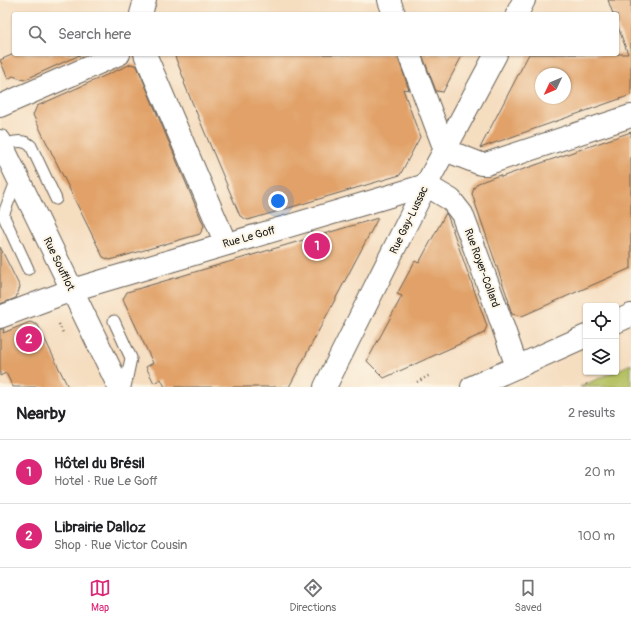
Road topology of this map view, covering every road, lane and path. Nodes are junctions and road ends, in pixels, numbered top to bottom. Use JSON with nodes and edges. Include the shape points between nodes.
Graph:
{"nodes":[{"id":1,"x":145,"y":0,"type":"edge"},
{"id":2,"x":389,"y":0,"type":"edge"},
{"id":3,"x":524,"y":0,"type":"edge"},
{"id":4,"x":142,"y":12,"type":"edge"},
{"id":5,"x":393,"y":12,"type":"edge"},
{"id":6,"x":518,"y":12,"type":"edge"},
{"id":7,"x":114,"y":56,"type":"edge"},
{"id":8,"x":146,"y":56,"type":"edge"},
{"id":9,"x":410,"y":56,"type":"edge"},
{"id":10,"x":495,"y":56,"type":"edge"},
{"id":11,"x":0,"y":106,"type":"edge"},
{"id":12,"x":631,"y":116,"type":"edge"},
{"id":13,"x":1,"y":143,"type":"edge"},
{"id":14,"x":445,"y":150,"type":"junction"},
{"id":15,"x":18,"y":179,"type":"junction"},
{"id":16,"x":426,"y":185,"type":"junction"},
{"id":17,"x":56,"y":199,"type":"dead end"},
{"id":18,"x":226,"y":244,"type":"junction"},
{"id":19,"x":28,"y":268,"type":"dead end"},
{"id":20,"x":72,"y":290,"type":"junction"},
{"id":21,"x":631,"y":315,"type":"edge"},
{"id":22,"x":0,"y":317,"type":"edge"},
{"id":23,"x":114,"y":321,"type":"dead end"},
{"id":24,"x":619,"y":321,"type":"edge"},
{"id":25,"x":58,"y":324,"type":"dead end"},
{"id":26,"x":63,"y":332,"type":"dead end"},
{"id":27,"x":583,"y":337,"type":"edge"},
{"id":28,"x":517,"y":368,"type":"junction"},
{"id":29,"x":430,"y":376,"type":"dead end"},
{"id":30,"x":416,"y":382,"type":"dead end"},
{"id":31,"x":119,"y":387,"type":"edge"},
{"id":32,"x":125,"y":387,"type":"edge"},
{"id":33,"x":325,"y":387,"type":"edge"},
{"id":34,"x":472,"y":387,"type":"edge"}],
"edges":[{"from":1,"to":4,"type":"street"},
{"from":2,"to":5,"type":"street"},
{"from":3,"to":6,"type":"street"},
{"from":7,"to":11,"type":"street"},
{"from":8,"to":18,"type":"street"},
{"from":9,"to":14,"type":"street"},
{"from":10,"to":14,"type":"street","name":"Rue Gay-Lussac"},
{"from":12,"to":14,"type":"street","via":[[486,164]]},
{"from":13,"to":15,"type":"street","name":"Rue Soufflot"},
{"from":13,"to":17,"type":"lane","via":[[20,141],[31,146]]},
{"from":14,"to":16,"type":"street","name":"Rue Gay-Lussac"},
{"from":15,"to":19,"type":"lane","via":[[4,217]]},
{"from":15,"to":20,"type":"street","name":"Rue Soufflot"},
{"from":16,"to":18,"type":"street","name":"Rue Le Goff"},
{"from":16,"to":28,"type":"street","name":"Rue Royer-Collard","via":[[451,200],[462,214]]},
{"from":16,"to":33,"type":"street","name":"Rue Gay-Lussac"},
{"from":18,"to":20,"type":"street","name":"Rue Le Goff"},
{"from":20,"to":22,"type":"street","name":"Rue Le Goff"},
{"from":20,"to":31,"type":"street","name":"Rue Soufflot"},
{"from":21,"to":24,"type":"street"},
{"from":23,"to":32,"type":"lane","via":[[132,358]]},
{"from":25,"to":26,"type":"path"},
{"from":27,"to":28,"type":"street"},
{"from":28,"to":34,"type":"street"},
{"from":29,"to":30,"type":"path"}]}
